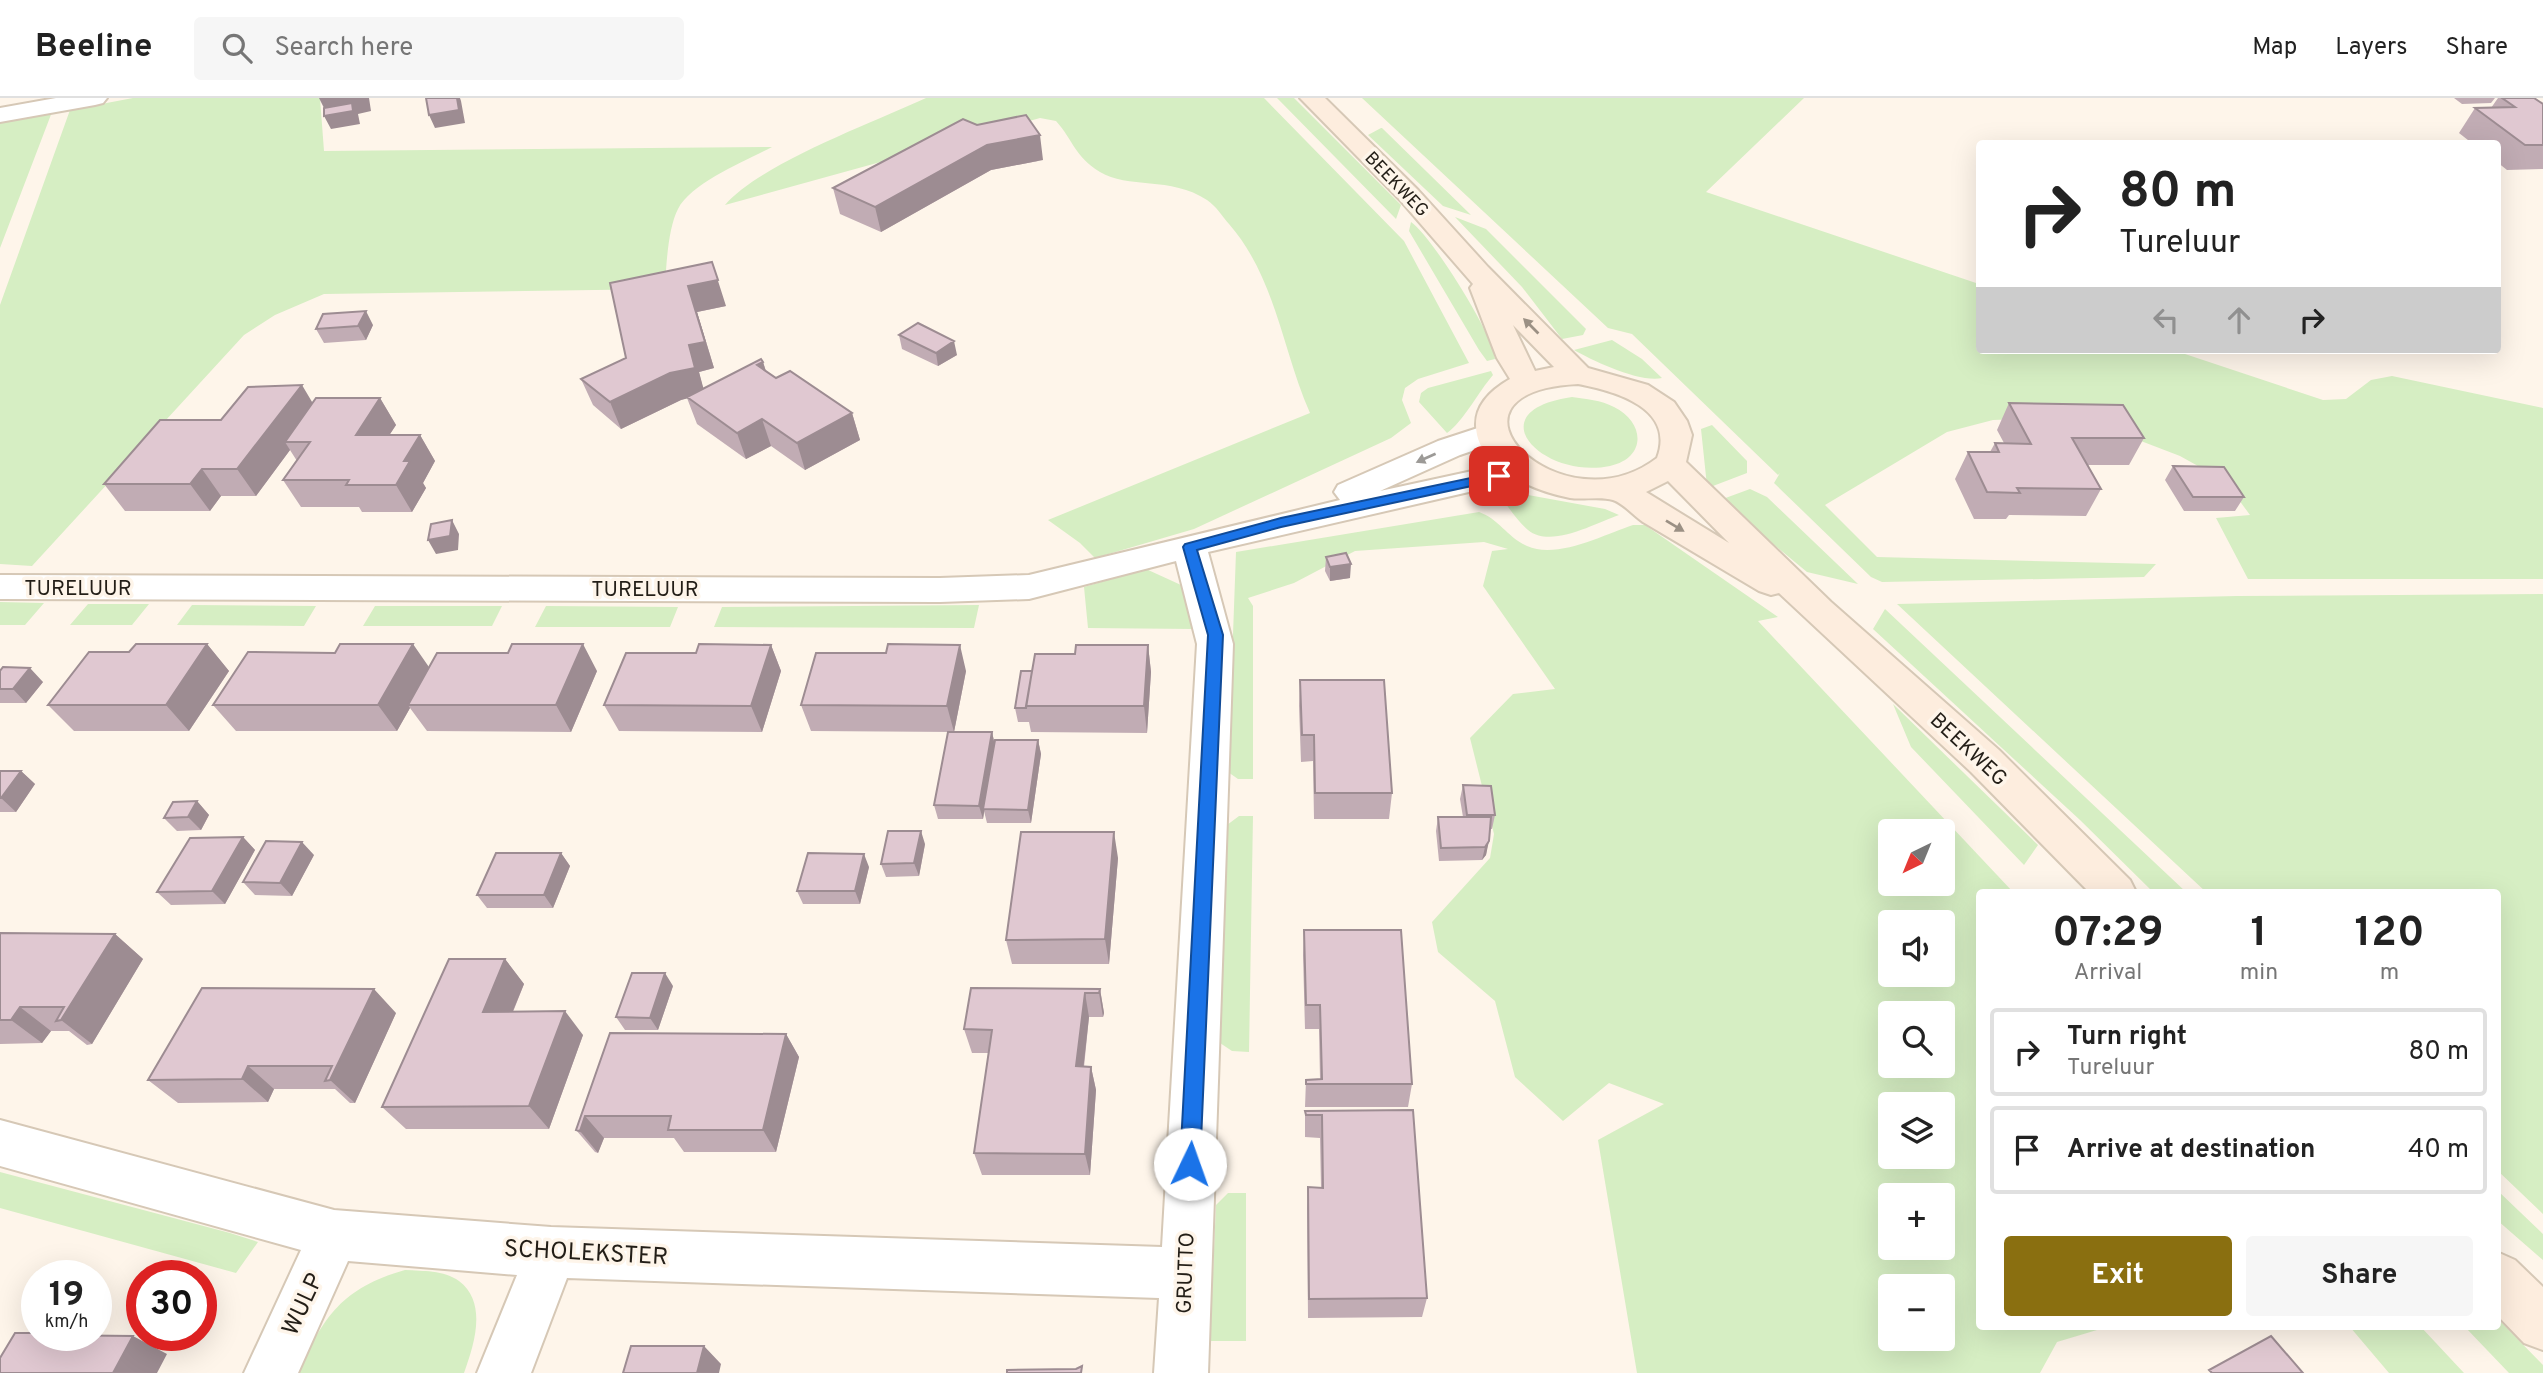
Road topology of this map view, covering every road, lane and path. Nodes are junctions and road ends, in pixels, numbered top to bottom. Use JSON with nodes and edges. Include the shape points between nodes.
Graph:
{"nodes":[{"id":1,"x":95,"y":98,"type":"edge"},
{"id":2,"x":1312,"y":98,"type":"edge"},
{"id":3,"x":16,"y":108,"type":"edge"},
{"id":4,"x":1478,"y":273,"type":"junction"},
{"id":5,"x":1578,"y":375,"type":"junction"},
{"id":6,"x":1527,"y":382,"type":"junction"},
{"id":7,"x":1490,"y":434,"type":"junction"},
{"id":8,"x":1669,"y":464,"type":"junction"},
{"id":9,"x":1523,"y":470,"type":"junction"},
{"id":10,"x":1619,"y":488,"type":"junction"},
{"id":11,"x":1281,"y":523,"type":"junction"},
{"id":12,"x":1190,"y":547,"type":"junction"},
{"id":13,"x":0,"y":587,"type":"edge"},
{"id":14,"x":1818,"y":611,"type":"junction"},
{"id":15,"x":2112,"y":889,"type":"edge"},
{"id":16,"x":0,"y":1143,"type":"edge"},
{"id":17,"x":334,"y":1235,"type":"junction"},
{"id":18,"x":551,"y":1252,"type":"junction"},
{"id":19,"x":1185,"y":1273,"type":"junction"},
{"id":20,"x":2501,"y":1282,"type":"edge"},
{"id":21,"x":2543,"y":1324,"type":"edge"},
{"id":22,"x":271,"y":1373,"type":"edge"},
{"id":23,"x":504,"y":1373,"type":"edge"},
{"id":24,"x":1181,"y":1373,"type":"edge"}],
"edges":[{"from":1,"to":3,"type":"street"},
{"from":2,"to":4,"type":"main road","name":"BEEKWEG","via":[[1409,195]]},
{"from":5,"to":4,"type":"main road","name":"BEEKWEG","one_way":true},
{"from":4,"to":6,"type":"main road","name":"BEEKWEG","via":[[1512,358]]},
{"from":5,"to":6,"type":"main road"},
{"from":5,"to":8,"type":"main road","via":[[1637,391],[1660,406],[1674,425],[1677,445]]},
{"from":6,"to":7,"type":"main road","via":[[1504,395],[1491,413]]},
{"from":7,"to":9,"type":"main road","via":[[1502,453]]},
{"from":7,"to":11,"type":"street","name":"TURELUUR","one_way":true},
{"from":8,"to":10,"type":"main road","via":[[1649,479]]},
{"from":8,"to":14,"type":"main road","name":"BEEKWEG"},
{"from":9,"to":10,"type":"main road","via":[[1568,487]]},
{"from":9,"to":11,"type":"street","name":"TURELUUR"},
{"from":10,"to":14,"type":"main road","name":"BEEKWEG","one_way":true,"via":[[1651,512]]},
{"from":11,"to":12,"type":"street","name":"TURELUUR"},
{"from":12,"to":13,"type":"street","name":"TURELUUR","via":[[1029,587],[953,590]]},
{"from":12,"to":19,"type":"street","name":"GRUTTO","via":[[1215,645]]},
{"from":14,"to":15,"type":"main road","name":"BEEKWEG","via":[[1985,761]]},
{"from":16,"to":17,"type":"street","name":"SCHOLEKSTER"},
{"from":17,"to":18,"type":"street","name":"SCHOLEKSTER"},
{"from":17,"to":22,"type":"street","name":"WULP"},
{"from":18,"to":19,"type":"street","name":"SCHOLEKSTER"},
{"from":18,"to":23,"type":"street"},
{"from":19,"to":24,"type":"street","name":"GRUTTO"},
{"from":20,"to":21,"type":"main road"}]}
